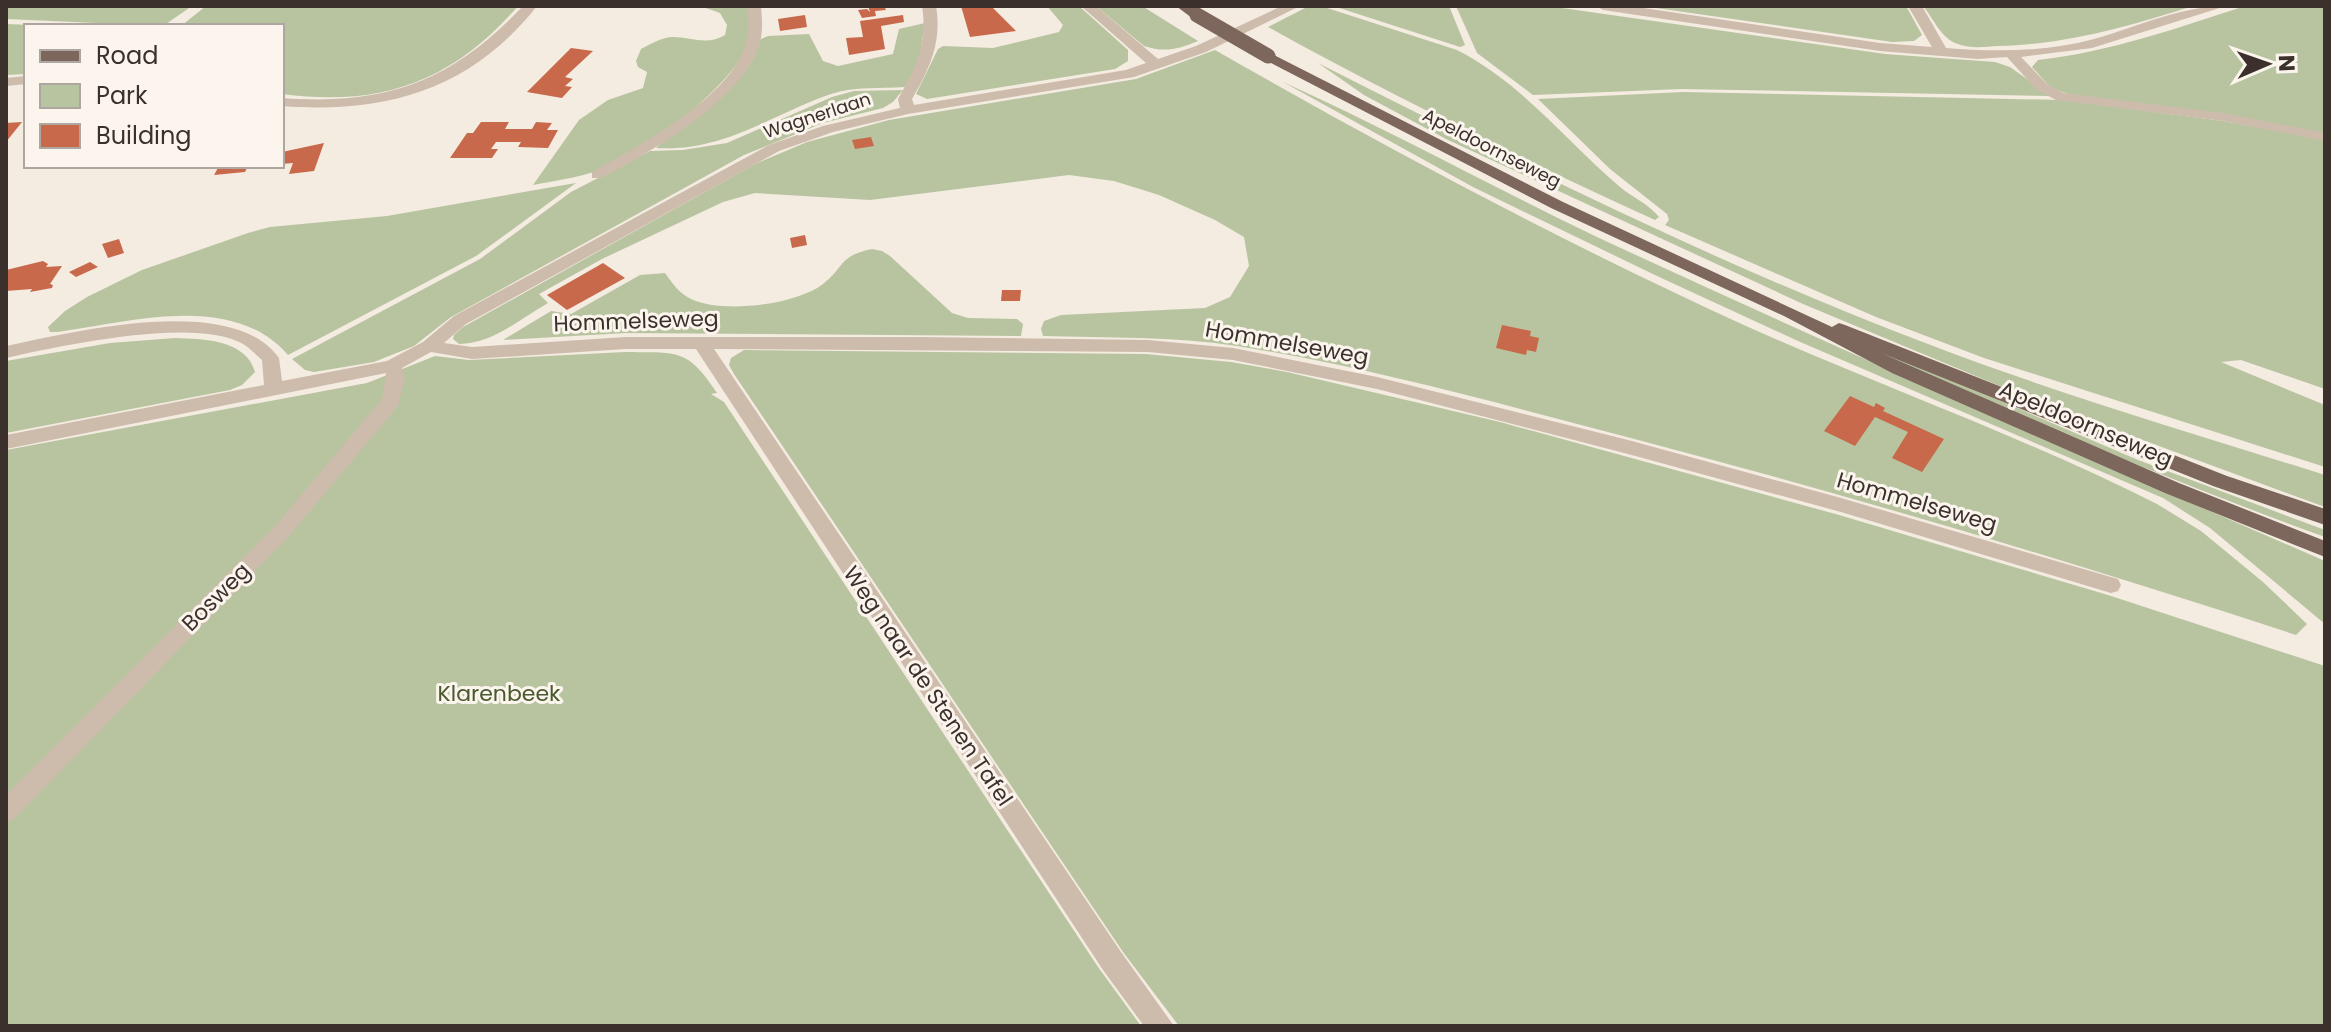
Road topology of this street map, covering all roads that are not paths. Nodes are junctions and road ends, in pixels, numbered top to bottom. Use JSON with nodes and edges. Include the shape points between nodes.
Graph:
{"nodes":[{"id":1,"x":530,"y":6,"type":"edge"},
{"id":2,"x":754,"y":6,"type":"edge"},
{"id":3,"x":929,"y":6,"type":"edge"},
{"id":4,"x":1088,"y":6,"type":"edge"},
{"id":5,"x":1183,"y":6,"type":"edge"},
{"id":6,"x":1293,"y":6,"type":"edge"},
{"id":7,"x":1603,"y":6,"type":"edge"},
{"id":8,"x":1915,"y":6,"type":"edge"},
{"id":9,"x":2219,"y":6,"type":"edge"},
{"id":10,"x":1942,"y":53,"type":"junction"},
{"id":11,"x":2011,"y":54,"type":"junction"},
{"id":12,"x":1157,"y":66,"type":"junction"},
{"id":13,"x":284,"y":102,"type":"edge"},
{"id":14,"x":908,"y":110,"type":"junction"},
{"id":15,"x":2325,"y":137,"type":"edge"},
{"id":16,"x":597,"y":175,"type":"dead end"},
{"id":17,"x":1790,"y":312,"type":"junction"},
{"id":18,"x":701,"y":343,"type":"junction"},
{"id":19,"x":429,"y":346,"type":"junction"},
{"id":20,"x":6,"y":352,"type":"edge"},
{"id":21,"x":392,"y":366,"type":"junction"},
{"id":22,"x":274,"y":390,"type":"junction"},
{"id":23,"x":6,"y":442,"type":"edge"},
{"id":24,"x":2325,"y":517,"type":"edge"},
{"id":25,"x":2325,"y":549,"type":"edge"},
{"id":26,"x":2111,"y":585,"type":"dead end"},
{"id":27,"x":6,"y":811,"type":"edge"},
{"id":28,"x":1161,"y":1026,"type":"edge"}],
"edges":[{"from":1,"to":13,"type":"street","via":[[475,58],[424,88],[354,105]]},
{"from":2,"to":16,"type":"street","via":[[751,50],[724,85],[662,139]]},
{"from":3,"to":14,"type":"street","via":[[931,48],[905,99]]},
{"from":4,"to":12,"type":"street"},
{"from":5,"to":17,"type":"main road","name":"Apeldoornseweg","bridge":true,"via":[[1389,121]]},
{"from":6,"to":12,"type":"street","name":"Wagnerlaan"},
{"from":7,"to":10,"type":"street"},
{"from":8,"to":10,"type":"street"},
{"from":9,"to":11,"type":"street","via":[[2092,44]]},
{"from":10,"to":11,"type":"street"},
{"from":11,"to":15,"type":"street","via":[[2042,87],[2061,97],[2223,117]]},
{"from":12,"to":14,"type":"street","name":"Wagnerlaan"},
{"from":14,"to":19,"type":"street","name":"Wagnerlaan","via":[[828,129],[750,159],[460,320]]},
{"from":17,"to":24,"type":"main road","name":"Apeldoornseweg","via":[[2205,476]]},
{"from":17,"to":25,"type":"main road","name":"Apeldoornseweg","via":[[1898,369]]},
{"from":18,"to":19,"type":"street","name":"Hommelseweg","via":[[472,353]]},
{"from":18,"to":26,"type":"street","name":"Hommelseweg","via":[[1148,346],[1247,357],[1377,383],[1628,447]]},
{"from":18,"to":28,"type":"street","name":"Weg naar de Stenen Tafel","via":[[1103,948]]},
{"from":19,"to":21,"type":"street","name":"Wagnerlaan"},
{"from":20,"to":22,"type":"street","via":[[146,329],[216,329],[237,334],[260,349],[274,365]]},
{"from":21,"to":22,"type":"street"},
{"from":21,"to":27,"type":"street","name":"Bosweg","via":[[396,377],[391,401],[330,476]]},
{"from":22,"to":23,"type":"street"}]}
